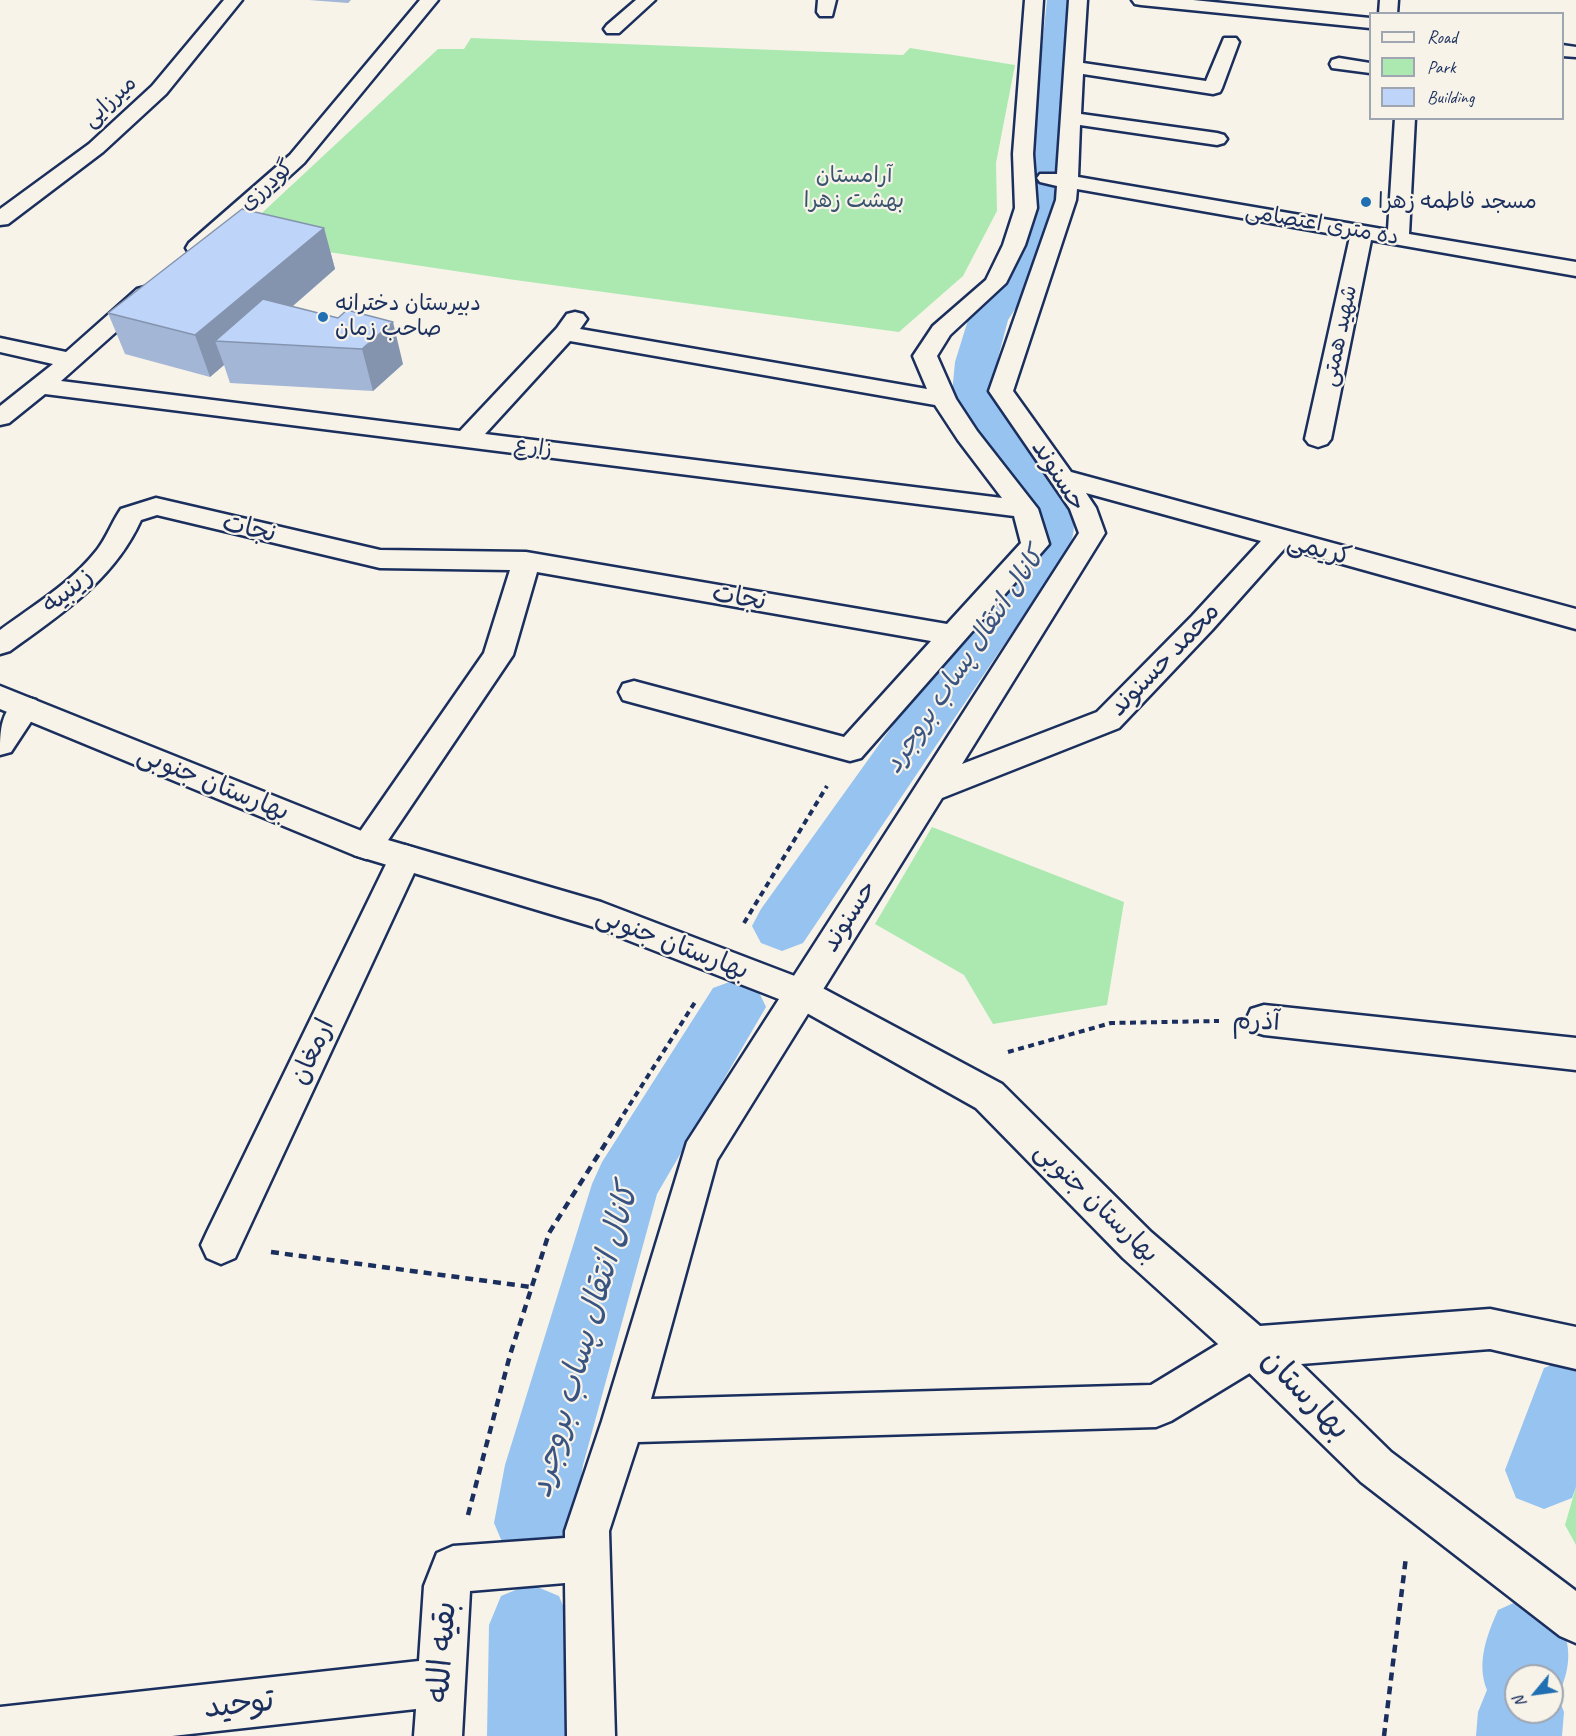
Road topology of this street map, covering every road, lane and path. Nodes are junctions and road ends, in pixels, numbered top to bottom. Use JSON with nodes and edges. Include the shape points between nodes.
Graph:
{"nodes":[{"id":1,"x":233,"y":0,"type":"edge"},
{"id":2,"x":429,"y":0,"type":"edge"},
{"id":3,"x":646,"y":0,"type":"edge"},
{"id":4,"x":1034,"y":0,"type":"edge"},
{"id":5,"x":1078,"y":0,"type":"edge"},
{"id":6,"x":1141,"y":0,"type":"edge"},
{"id":7,"x":1369,"y":23,"type":"edge"},
{"id":8,"x":613,"y":29,"type":"dead end"},
{"id":9,"x":1230,"y":42,"type":"dead end"},
{"id":10,"x":1339,"y":64,"type":"dead end"},
{"id":11,"x":1074,"y":67,"type":"junction"},
{"id":12,"x":1369,"y":68,"type":"edge"},
{"id":13,"x":1071,"y":118,"type":"junction"},
{"id":14,"x":1405,"y":120,"type":"edge"},
{"id":15,"x":1217,"y":139,"type":"dead end"},
{"id":16,"x":1025,"y":174,"type":"junction"},
{"id":17,"x":1067,"y":181,"type":"junction"},
{"id":18,"x":0,"y":219,"type":"edge"},
{"id":19,"x":1362,"y":232,"type":"junction"},
{"id":20,"x":1398,"y":239,"type":"junction"},
{"id":21,"x":184,"y":260,"type":"edge"},
{"id":22,"x":1576,"y":269,"type":"edge"},
{"id":23,"x":158,"y":283,"type":"edge"},
{"id":24,"x":0,"y":345,"type":"edge"},
{"id":25,"x":70,"y":360,"type":"junction"},
{"id":26,"x":40,"y":386,"type":"junction"},
{"id":27,"x":944,"y":399,"type":"junction"},
{"id":28,"x":0,"y":418,"type":"edge"},
{"id":29,"x":465,"y":440,"type":"junction"},
{"id":30,"x":1318,"y":440,"type":"dead end"},
{"id":31,"x":1062,"y":478,"type":"junction"},
{"id":32,"x":1025,"y":509,"type":"junction"},
{"id":33,"x":126,"y":527,"type":"joint"},
{"id":34,"x":1279,"y":538,"type":"junction"},
{"id":35,"x":526,"y":561,"type":"junction"},
{"id":36,"x":1576,"y":619,"type":"edge"},
{"id":37,"x":952,"y":635,"type":"junction"},
{"id":38,"x":0,"y":644,"type":"edge"},
{"id":39,"x":634,"y":692,"type":"dead end"},
{"id":40,"x":13,"y":702,"type":"edge"},
{"id":41,"x":0,"y":744,"type":"edge"},
{"id":42,"x":849,"y":750,"type":"junction"},
{"id":43,"x":929,"y":790,"type":"junction"},
{"id":44,"x":366,"y":846,"type":"junction"},
{"id":45,"x":405,"y":858,"type":"junction"},
{"id":46,"x":720,"y":963,"type":"junction"},
{"id":47,"x":801,"y":993,"type":"junction"},
{"id":48,"x":1264,"y":1020,"type":"joint"},
{"id":49,"x":1576,"y":1054,"type":"edge"},
{"id":50,"x":942,"y":1071,"type":"junction"},
{"id":51,"x":221,"y":1245,"type":"joint"},
{"id":52,"x":531,"y":1287,"type":"junction"},
{"id":53,"x":1253,"y":1347,"type":"junction"},
{"id":54,"x":1576,"y":1348,"type":"edge"},
{"id":55,"x":623,"y":1421,"type":"junction"},
{"id":56,"x":1414,"y":1497,"type":"junction"},
{"id":57,"x":587,"y":1559,"type":"junction"},
{"id":58,"x":453,"y":1569,"type":"junction"},
{"id":59,"x":1576,"y":1620,"type":"edge"},
{"id":60,"x":441,"y":1682,"type":"junction"},
{"id":61,"x":0,"y":1731,"type":"edge"},
{"id":62,"x":438,"y":1736,"type":"edge"},
{"id":63,"x":591,"y":1736,"type":"edge"},
{"id":64,"x":1384,"y":1736,"type":"edge"}],
"edges":[{"from":1,"to":18,"type":"street","name":"میرزایی","via":[[159,90],[96,148]]},
{"from":2,"to":21,"type":"street","name":"گودرزی","via":[[297,159]]},
{"from":3,"to":8,"type":"street"},
{"from":4,"to":16,"type":"street","name":"حسنوند","via":[[1023,154]]},
{"from":5,"to":11,"type":"street","name":"حسنوند"},
{"from":6,"to":7,"type":"street"},
{"from":9,"to":11,"type":"street","via":[[1213,88]]},
{"from":10,"to":12,"type":"street"},
{"from":11,"to":13,"type":"street","name":"حسنوند"},
{"from":13,"to":15,"type":"street"},
{"from":13,"to":17,"type":"street","name":"حسنوند"},
{"from":14,"to":20,"type":"street"},
{"from":16,"to":17,"type":"street","name":"ده متری اعتصامی"},
{"from":16,"to":27,"type":"street","name":"حسنوند","via":[[1026,208],[1014,245],[995,282],[941,331],[925,356]]},
{"from":17,"to":19,"type":"street","name":"ده متری اعتصامی"},
{"from":17,"to":31,"type":"street","name":"حسنوند","via":[[1066,200],[1001,391]]},
{"from":19,"to":20,"type":"street","name":"ده متری اعتصامی"},
{"from":19,"to":30,"type":"street","name":"شهید همتی"},
{"from":20,"to":22,"type":"street","name":"ده متری اعتصامی"},
{"from":23,"to":25,"type":"street"},
{"from":24,"to":25,"type":"street"},
{"from":25,"to":26,"type":"street"},
{"from":26,"to":28,"type":"street"},
{"from":26,"to":29,"type":"street","name":"زارع"},
{"from":27,"to":29,"type":"street","via":[[570,326]]},
{"from":27,"to":32,"type":"street","name":"حسنوند"},
{"from":29,"to":32,"type":"street","name":"زارع"},
{"from":31,"to":34,"type":"street","name":"کریمی"},
{"from":31,"to":43,"type":"street","name":"حسنوند","via":[[1083,508],[1092,533]]},
{"from":32,"to":37,"type":"street","name":"حسنوند","via":[[1035,544]]},
{"from":33,"to":35,"type":"street","name":"نجات","via":[[130,515],[156,506],[380,559]]},
{"from":33,"to":38,"type":"street","name":"زینبیه","via":[[95,573]]},
{"from":34,"to":36,"type":"street","name":"کریمی"},
{"from":34,"to":43,"type":"street","name":"محمد حسنوند","via":[[1108,720]]},
{"from":35,"to":37,"type":"street","name":"نجات"},
{"from":35,"to":44,"type":"street","via":[[498,655]]},
{"from":37,"to":42,"type":"street"},
{"from":39,"to":42,"type":"street"},
{"from":40,"to":41,"type":"street"},
{"from":40,"to":44,"type":"street","name":"بهارستان جنوبی"},
{"from":42,"to":46,"type":"path"},
{"from":43,"to":47,"type":"street","name":"حسنوند"},
{"from":44,"to":45,"type":"street","name":"بهارستان جنوبی"},
{"from":45,"to":46,"type":"street","name":"بهارستان جنوبی","via":[[601,916]]},
{"from":45,"to":51,"type":"street","name":"ارمغان"},
{"from":46,"to":47,"type":"street","name":"بهارستان جنوبی"},
{"from":46,"to":52,"type":"path","via":[[549,1233]]},
{"from":47,"to":50,"type":"street","name":"بهارستان جنوبی"},
{"from":47,"to":55,"type":"street","name":"حسنوند","via":[[700,1154]]},
{"from":48,"to":49,"type":"street","name":"آذرم"},
{"from":48,"to":50,"type":"path","name":"آذرم","via":[[1112,1023]]},
{"from":50,"to":53,"type":"street","name":"بهارستان جنوبی","via":[[989,1096],[1137,1245]]},
{"from":51,"to":52,"type":"path"},
{"from":52,"to":58,"type":"path"},
{"from":53,"to":54,"type":"street","name":"بهارستان","via":[[1490,1329]]},
{"from":53,"to":55,"type":"street","via":[[1156,1406]]},
{"from":53,"to":56,"type":"street","name":"بهارستان","via":[[1376,1467]]},
{"from":55,"to":57,"type":"street","name":"حسنوند","via":[[587,1531]]},
{"from":56,"to":59,"type":"street","name":"بهارستان"},
{"from":56,"to":64,"type":"path"},
{"from":57,"to":58,"type":"street"},
{"from":57,"to":63,"type":"street","name":"حسنوند"},
{"from":58,"to":60,"type":"street","name":"بقیه الله","via":[[447,1586]]},
{"from":60,"to":61,"type":"street","name":"توحید"},
{"from":60,"to":62,"type":"street","name":"بقیه الله"}]}
